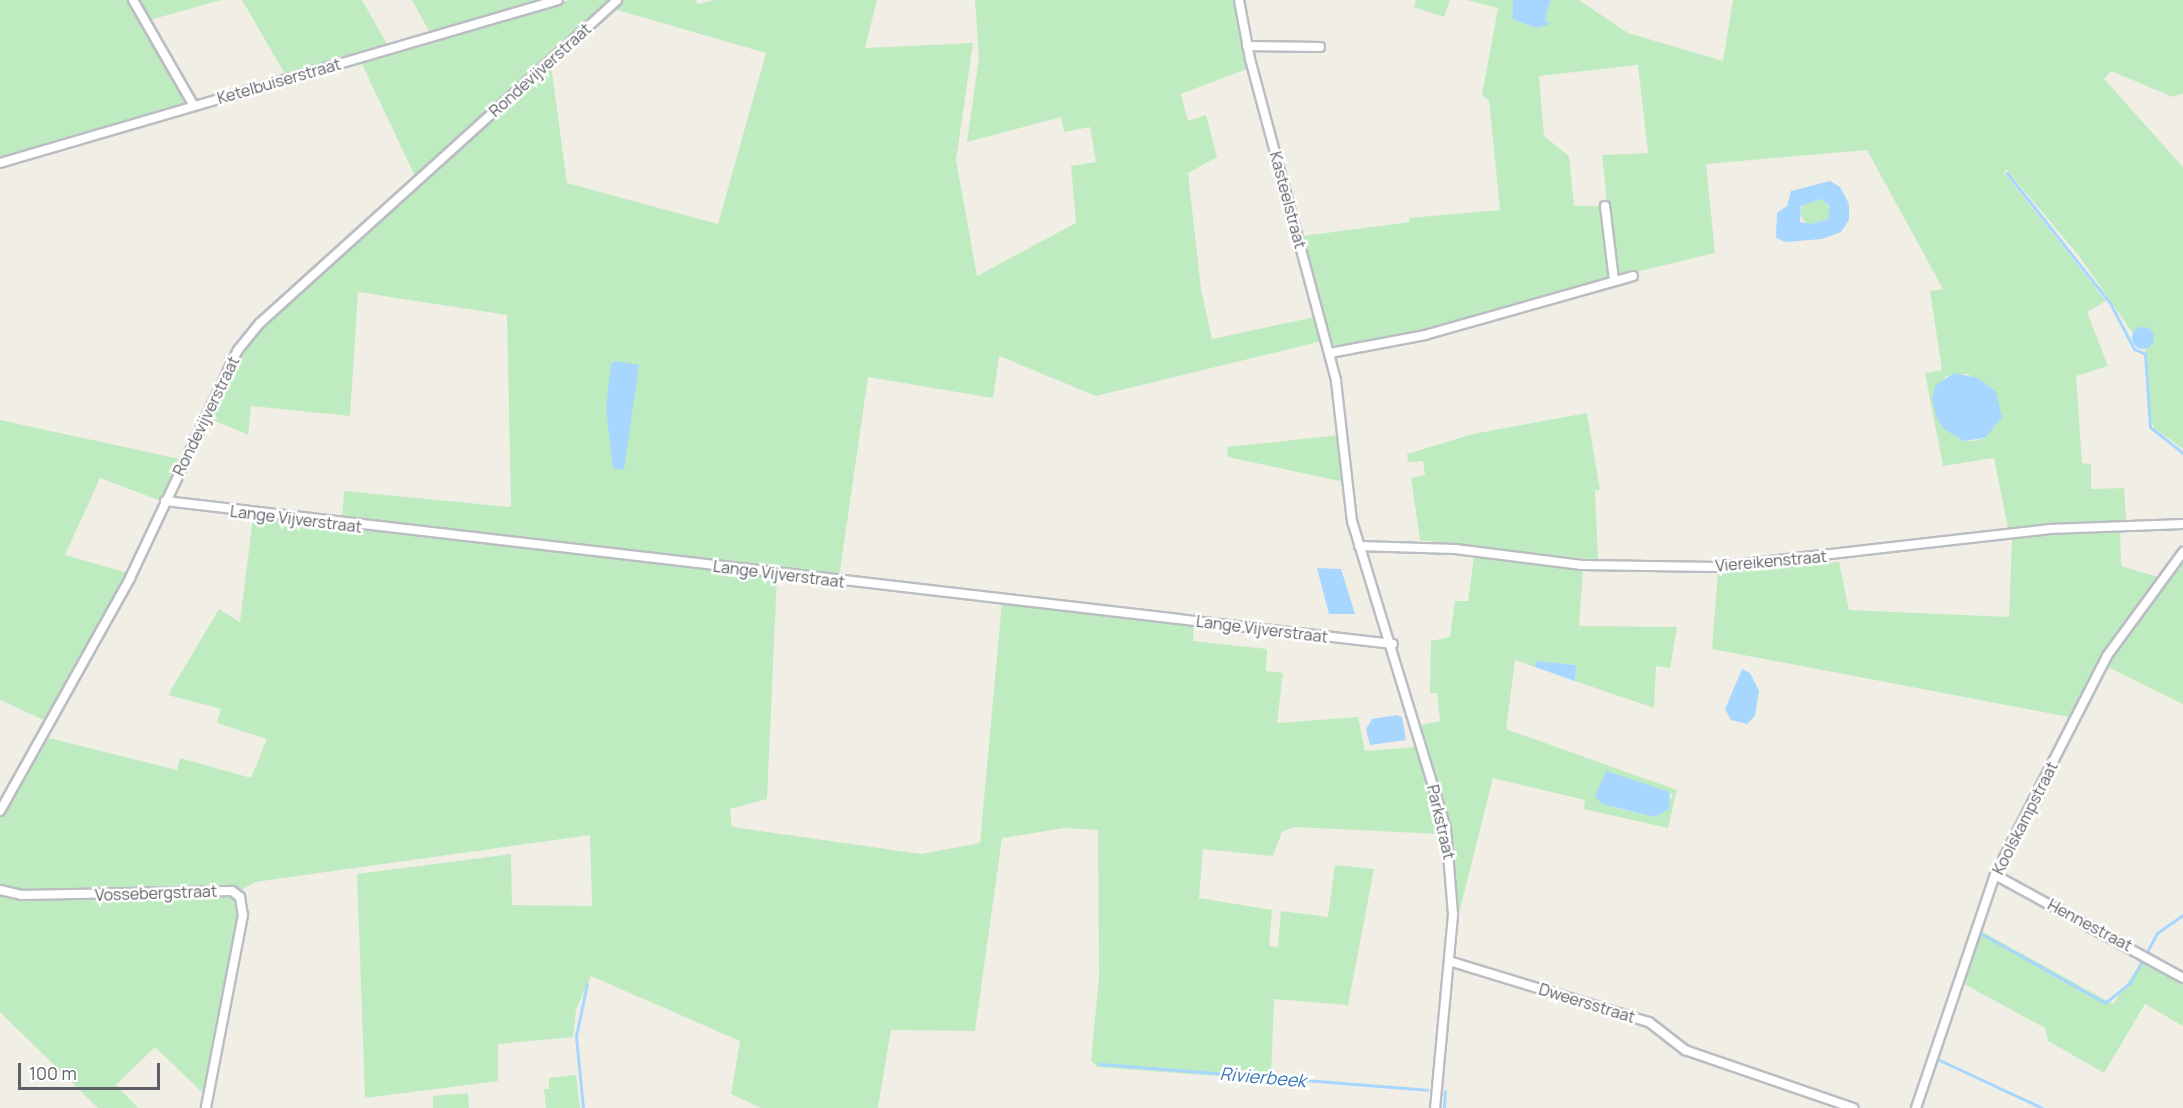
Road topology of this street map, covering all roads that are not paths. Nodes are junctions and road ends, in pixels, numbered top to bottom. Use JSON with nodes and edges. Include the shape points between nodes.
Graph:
{"nodes":[{"id":1,"x":133,"y":0,"type":"edge"},
{"id":2,"x":558,"y":0,"type":"edge"},
{"id":3,"x":617,"y":0,"type":"edge"},
{"id":4,"x":1239,"y":0,"type":"edge"},
{"id":5,"x":1247,"y":46,"type":"junction"},
{"id":6,"x":1320,"y":47,"type":"dead end"},
{"id":7,"x":194,"y":106,"type":"junction"},
{"id":8,"x":0,"y":163,"type":"edge"},
{"id":9,"x":1605,"y":206,"type":"dead end"},
{"id":10,"x":1633,"y":276,"type":"dead end"},
{"id":11,"x":1614,"y":280,"type":"junction"},
{"id":12,"x":1330,"y":353,"type":"junction"},
{"id":13,"x":165,"y":501,"type":"junction"},
{"id":14,"x":2183,"y":524,"type":"edge"},
{"id":15,"x":1359,"y":546,"type":"junction"},
{"id":16,"x":2183,"y":552,"type":"edge"},
{"id":17,"x":1393,"y":644,"type":"junction"},
{"id":18,"x":0,"y":811,"type":"edge"},
{"id":19,"x":1995,"y":875,"type":"junction"},
{"id":20,"x":0,"y":890,"type":"edge"},
{"id":21,"x":1449,"y":961,"type":"junction"},
{"id":22,"x":2183,"y":978,"type":"edge"},
{"id":23,"x":206,"y":1108,"type":"edge"},
{"id":24,"x":1435,"y":1108,"type":"edge"},
{"id":25,"x":1853,"y":1108,"type":"edge"},
{"id":26,"x":1916,"y":1108,"type":"edge"}],
"edges":[{"from":1,"to":7,"type":"street"},
{"from":2,"to":7,"type":"street","name":"Ketelbuiserstraat"},
{"from":3,"to":13,"type":"street","name":"Rondevijverstraat","via":[[260,323],[229,366]]},
{"from":4,"to":5,"type":"street","name":"Kasteelstraat"},
{"from":5,"to":6,"type":"street"},
{"from":5,"to":12,"type":"street","name":"Kasteelstraat"},
{"from":7,"to":8,"type":"street","name":"Ketelbuiserstraat"},
{"from":9,"to":11,"type":"street"},
{"from":10,"to":11,"type":"street"},
{"from":11,"to":12,"type":"street","via":[[1425,335]]},
{"from":12,"to":15,"type":"street","name":"Kasteelstraat"},
{"from":13,"to":17,"type":"street","name":"Lange Vijverstraat"},
{"from":13,"to":18,"type":"street","name":"Rondevijverstraat","via":[[120,596]]},
{"from":14,"to":15,"type":"street","name":"Viereikenstraat","via":[[2049,529],[1718,567],[1582,566],[1455,549]]},
{"from":15,"to":17,"type":"street","name":"Parkstraat"},
{"from":16,"to":19,"type":"street","name":"Koolskampstraat","via":[[2107,656]]},
{"from":17,"to":21,"type":"street","name":"Parkstraat","via":[[1446,829],[1453,915]]},
{"from":19,"to":22,"type":"street","name":"Hennestraat"},
{"from":19,"to":26,"type":"street","name":"Koolskampstraat"},
{"from":20,"to":23,"type":"street","name":"Vossebergstraat","via":[[21,895],[232,891],[240,897],[243,915]]},
{"from":21,"to":24,"type":"street","name":"Parkstraat"},
{"from":21,"to":25,"type":"street","name":"Dweersstraat","via":[[1649,1022],[1685,1050]]}]}
